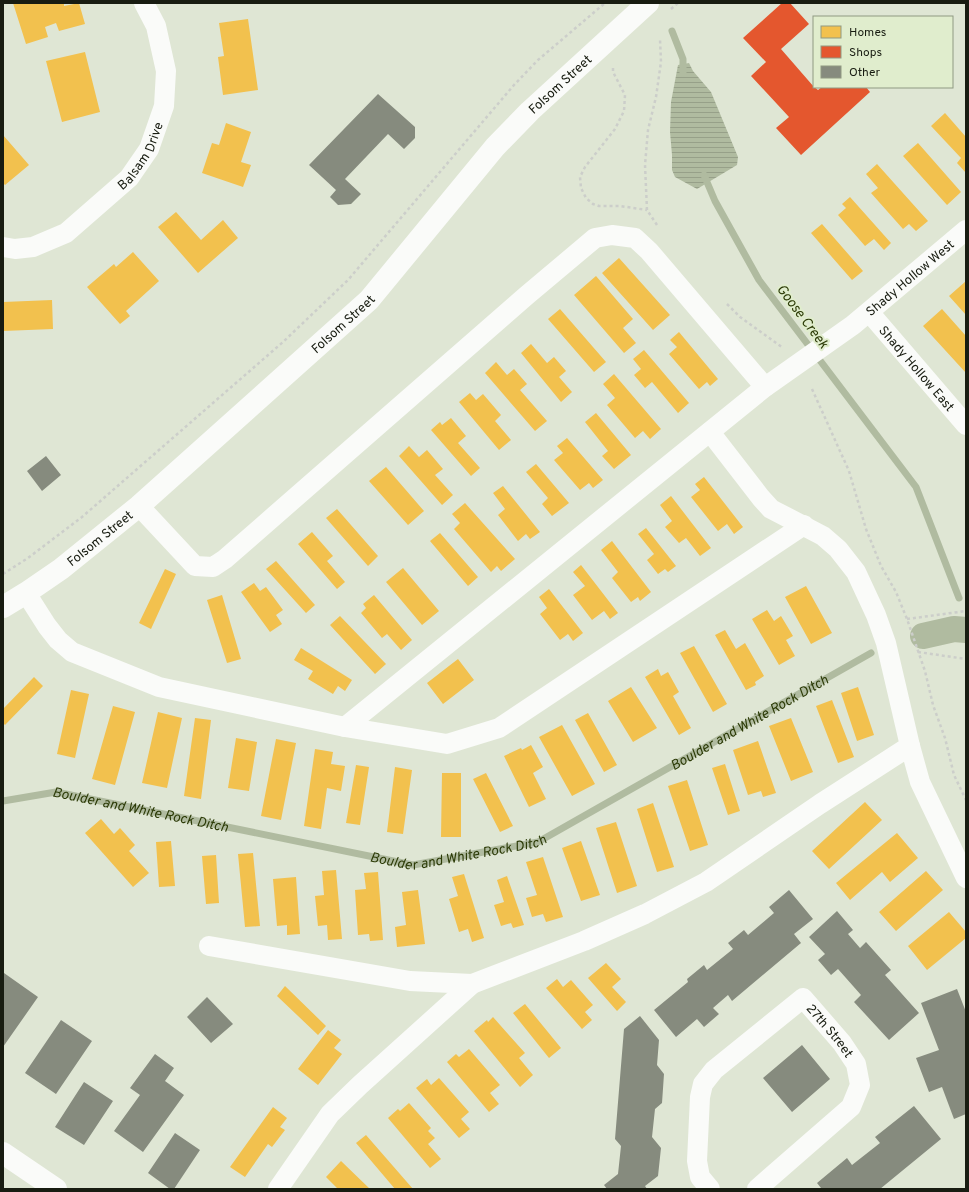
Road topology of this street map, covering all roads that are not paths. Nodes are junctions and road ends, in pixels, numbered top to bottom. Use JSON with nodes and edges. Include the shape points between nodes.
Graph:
{"nodes":[{"id":1,"x":144,"y":3,"type":"edge"},
{"id":2,"x":643,"y":7,"type":"edge"},
{"id":3,"x":966,"y":230,"type":"edge"},
{"id":4,"x":9,"y":248,"type":"edge"},
{"id":5,"x":869,"y":312,"type":"junction"},
{"id":6,"x":770,"y":384,"type":"junction"},
{"id":7,"x":966,"y":425,"type":"edge"},
{"id":8,"x":710,"y":432,"type":"junction"},
{"id":9,"x":140,"y":506,"type":"junction"},
{"id":10,"x":804,"y":526,"type":"junction"},
{"id":11,"x":26,"y":593,"type":"junction"},
{"id":12,"x":3,"y":607,"type":"edge"},
{"id":13,"x":345,"y":727,"type":"junction"},
{"id":14,"x":910,"y":746,"type":"junction"},
{"id":15,"x":966,"y":878,"type":"edge"},
{"id":16,"x":209,"y":946,"type":"dead end"},
{"id":17,"x":472,"y":984,"type":"junction"},
{"id":18,"x":3,"y":1153,"type":"edge"},
{"id":19,"x":56,"y":1189,"type":"edge"},
{"id":20,"x":278,"y":1189,"type":"edge"},
{"id":21,"x":710,"y":1189,"type":"edge"},
{"id":22,"x":757,"y":1189,"type":"edge"}],
"edges":[{"from":1,"to":4,"type":"street","name":"Balsam Drive","via":[[156,26],[166,71],[164,106],[149,149],[129,178],[66,233],[33,247]]},
{"from":2,"to":9,"type":"main road","name":"Folsom Street","via":[[530,111],[495,147],[369,300]]},
{"from":3,"to":5,"type":"street","name":"Shady Hollow West"},
{"from":5,"to":6,"type":"street","name":"Shady Hollow West"},
{"from":5,"to":7,"type":"street","name":"Shady Hollow East"},
{"from":6,"to":8,"type":"street","name":"Shady Hollow West"},
{"from":6,"to":9,"type":"street","via":[[649,250],[635,238],[612,235],[595,238],[213,567],[195,566]]},
{"from":8,"to":10,"type":"street","via":[[771,509]]},
{"from":8,"to":13,"type":"street","name":"Shady Hollow West"},
{"from":9,"to":11,"type":"main road","name":"Folsom Street","via":[[61,570]]},
{"from":10,"to":13,"type":"street","via":[[499,728],[447,744]]},
{"from":10,"to":14,"type":"street","via":[[823,536],[838,549],[856,572],[886,643]]},
{"from":11,"to":12,"type":"main road","name":"Folsom Street"},
{"from":11,"to":13,"type":"street","via":[[47,626],[72,652],[159,687]]},
{"from":14,"to":15,"type":"street","via":[[920,782]]},
{"from":14,"to":17,"type":"street","via":[[706,882],[645,914],[584,941]]},
{"from":16,"to":17,"type":"street","via":[[410,981]]},
{"from":17,"to":20,"type":"street","via":[[330,1114]]},
{"from":18,"to":19,"type":"main road"},
{"from":21,"to":22,"type":"street","name":"27th Street","via":[[700,1177],[697,1161],[700,1098],[704,1084],[714,1070],[803,998],[842,1043],[856,1064],[860,1085],[851,1107]]}]}
